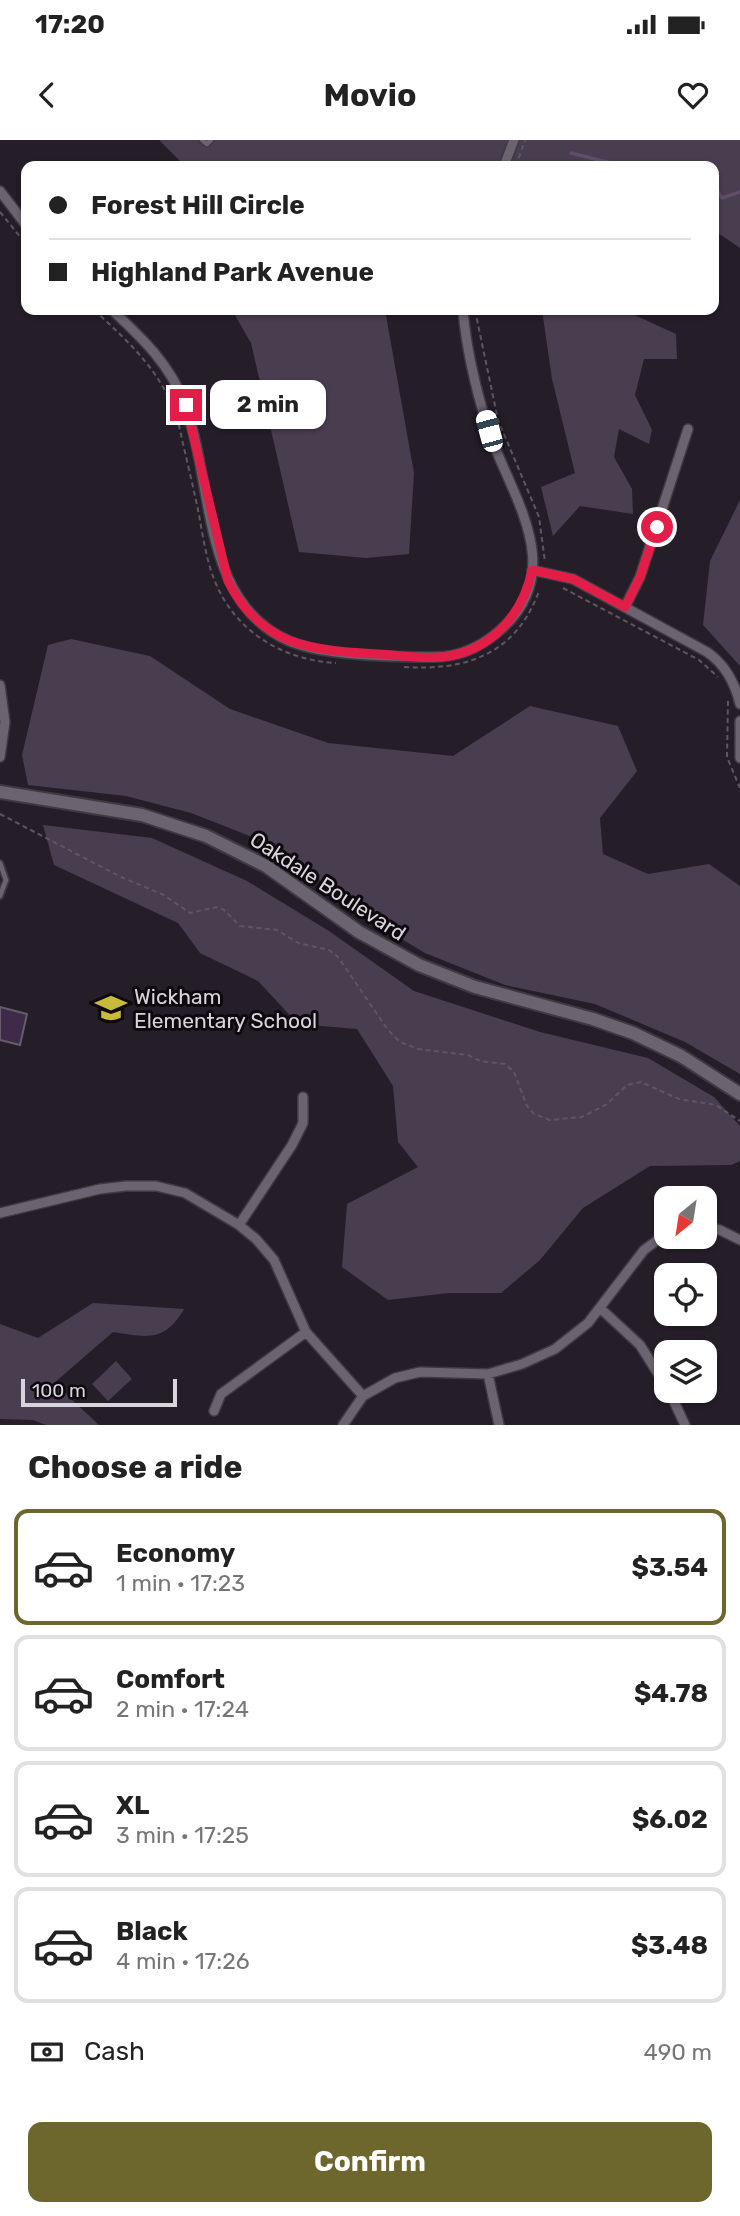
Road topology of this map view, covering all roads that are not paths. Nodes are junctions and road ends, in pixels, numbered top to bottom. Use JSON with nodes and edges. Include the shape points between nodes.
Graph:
{"nodes":[{"id":1,"x":202,"y":140,"type":"edge"},
{"id":2,"x":211,"y":140,"type":"edge"},
{"id":3,"x":513,"y":140,"type":"edge"},
{"id":4,"x":506,"y":161,"type":"edge"},
{"id":5,"x":0,"y":191,"type":"edge"},
{"id":6,"x":21,"y":218,"type":"edge"},
{"id":7,"x":117,"y":315,"type":"edge"},
{"id":8,"x":464,"y":315,"type":"edge"},
{"id":9,"x":688,"y":429,"type":"dead end"},
{"id":10,"x":532,"y":570,"type":"junction"},
{"id":11,"x":625,"y":607,"type":"junction"},
{"id":12,"x":0,"y":684,"type":"edge"},
{"id":13,"x":740,"y":704,"type":"edge"},
{"id":14,"x":740,"y":721,"type":"edge"},
{"id":15,"x":0,"y":757,"type":"edge"},
{"id":16,"x":740,"y":758,"type":"edge"},
{"id":17,"x":0,"y":792,"type":"edge"},
{"id":18,"x":0,"y":863,"type":"edge"},
{"id":19,"x":0,"y":896,"type":"edge"},
{"id":20,"x":740,"y":1094,"type":"edge"},
{"id":21,"x":303,"y":1097,"type":"dead end"},
{"id":22,"x":0,"y":1213,"type":"edge"},
{"id":23,"x":239,"y":1225,"type":"junction"},
{"id":24,"x":718,"y":1230,"type":"edge"},
{"id":25,"x":740,"y":1240,"type":"edge"},
{"id":26,"x":654,"y":1243,"type":"edge"},
{"id":27,"x":601,"y":1309,"type":"junction"},
{"id":28,"x":306,"y":1332,"type":"junction"},
{"id":29,"x":654,"y":1368,"type":"edge"},
{"id":30,"x":488,"y":1374,"type":"junction"},
{"id":31,"x":363,"y":1396,"type":"junction"},
{"id":32,"x":674,"y":1403,"type":"edge"},
{"id":33,"x":214,"y":1412,"type":"dead end"},
{"id":34,"x":343,"y":1425,"type":"edge"},
{"id":35,"x":499,"y":1425,"type":"edge"},
{"id":36,"x":685,"y":1425,"type":"edge"}],
"edges":[{"from":1,"to":2,"type":"lane","via":[[207,144]]},
{"from":3,"to":4,"type":"street"},
{"from":5,"to":6,"type":"street"},
{"from":7,"to":10,"type":"street","via":[[155,352],[178,388],[228,581],[248,612],[277,635],[324,650],[432,657],[463,652],[504,627],[523,599]]},
{"from":8,"to":10,"type":"street","via":[[489,431],[530,531]]},
{"from":9,"to":11,"type":"street","via":[[640,577]]},
{"from":10,"to":11,"type":"street","via":[[573,579]]},
{"from":11,"to":13,"type":"street","via":[[716,658],[730,675]]},
{"from":12,"to":15,"type":"street","via":[[5,722]]},
{"from":14,"to":16,"type":"street"},
{"from":17,"to":20,"type":"main road","name":"Oakdale Boulevard","via":[[142,815],[206,836],[266,866],[359,932],[419,965],[475,987],[634,1033],[681,1055]]},
{"from":18,"to":19,"type":"lane","via":[[6,880]]},
{"from":21,"to":23,"type":"street","via":[[303,1123],[292,1146]]},
{"from":22,"to":23,"type":"street","via":[[100,1189],[156,1186],[186,1193]]},
{"from":23,"to":28,"type":"street","via":[[274,1260]]},
{"from":24,"to":25,"type":"street"},
{"from":26,"to":27,"type":"street"},
{"from":27,"to":29,"type":"street","via":[[640,1345]]},
{"from":27,"to":30,"type":"street","via":[[555,1349]]},
{"from":28,"to":31,"type":"street"},
{"from":28,"to":33,"type":"street","via":[[220,1394]]},
{"from":30,"to":31,"type":"street","via":[[420,1372],[395,1378]]},
{"from":30,"to":35,"type":"street"},
{"from":31,"to":34,"type":"street"},
{"from":32,"to":36,"type":"street"}]}
